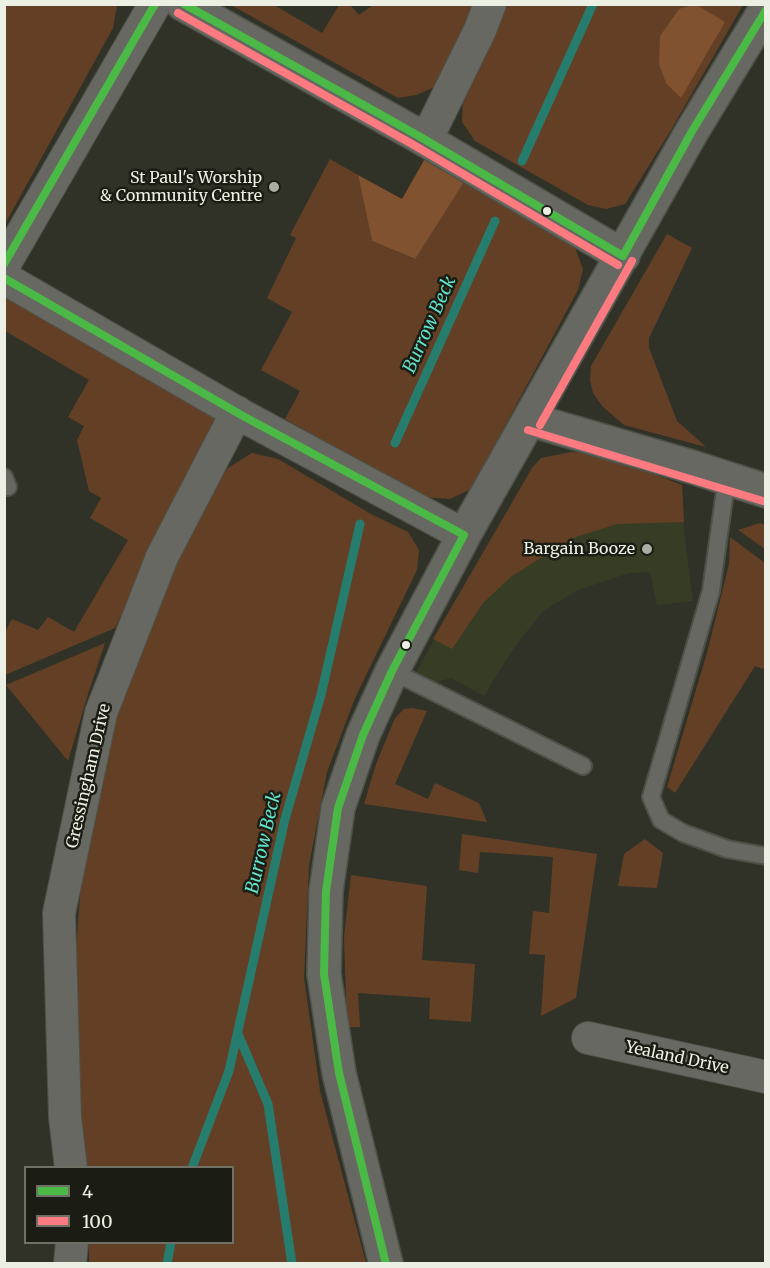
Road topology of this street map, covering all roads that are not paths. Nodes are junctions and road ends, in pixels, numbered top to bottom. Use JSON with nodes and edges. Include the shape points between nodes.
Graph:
{"nodes":[{"id":1,"x":155,"y":4,"type":"edge"},
{"id":2,"x":183,"y":4,"type":"edge"},
{"id":3,"x":490,"y":4,"type":"edge"},
{"id":4,"x":765,"y":9,"type":"edge"},
{"id":5,"x":426,"y":140,"type":"junction"},
{"id":6,"x":623,"y":256,"type":"junction"},
{"id":7,"x":4,"y":265,"type":"edge"},
{"id":8,"x":4,"y":278,"type":"edge"},
{"id":9,"x":237,"y":412,"type":"junction"},
{"id":10,"x":531,"y":420,"type":"junction"},
{"id":11,"x":727,"y":477,"type":"junction"},
{"id":12,"x":765,"y":491,"type":"edge"},
{"id":13,"x":464,"y":535,"type":"junction"},
{"id":14,"x":392,"y":671,"type":"junction"},
{"id":15,"x":583,"y":766,"type":"dead end"},
{"id":16,"x":765,"y":856,"type":"edge"},
{"id":17,"x":588,"y":1038,"type":"dead end"},
{"id":18,"x":765,"y":1077,"type":"edge"},
{"id":19,"x":70,"y":1166,"type":"edge"},
{"id":20,"x":72,"y":1244,"type":"edge"},
{"id":21,"x":70,"y":1263,"type":"edge"},
{"id":22,"x":386,"y":1263,"type":"edge"}],
"edges":[{"from":1,"to":7,"type":"street"},
{"from":2,"to":5,"type":"street"},
{"from":3,"to":5,"type":"street"},
{"from":4,"to":6,"type":"street"},
{"from":5,"to":6,"type":"street"},
{"from":6,"to":10,"type":"street"},
{"from":8,"to":9,"type":"street"},
{"from":9,"to":13,"type":"street"},
{"from":9,"to":19,"type":"street","name":"Gressingham Drive","via":[[162,557],[99,723],[59,912]]},
{"from":10,"to":11,"type":"street"},
{"from":10,"to":13,"type":"street"},
{"from":11,"to":12,"type":"street"},
{"from":11,"to":16,"type":"lane","via":[[711,591],[651,797],[661,820],[683,833],[727,849]]},
{"from":13,"to":14,"type":"street"},
{"from":14,"to":15,"type":"lane"},
{"from":14,"to":22,"type":"street","via":[[363,735],[338,808],[327,891],[324,974],[339,1073]]},
{"from":17,"to":18,"type":"street","name":"Yealand Drive"},
{"from":20,"to":21,"type":"street"}]}
